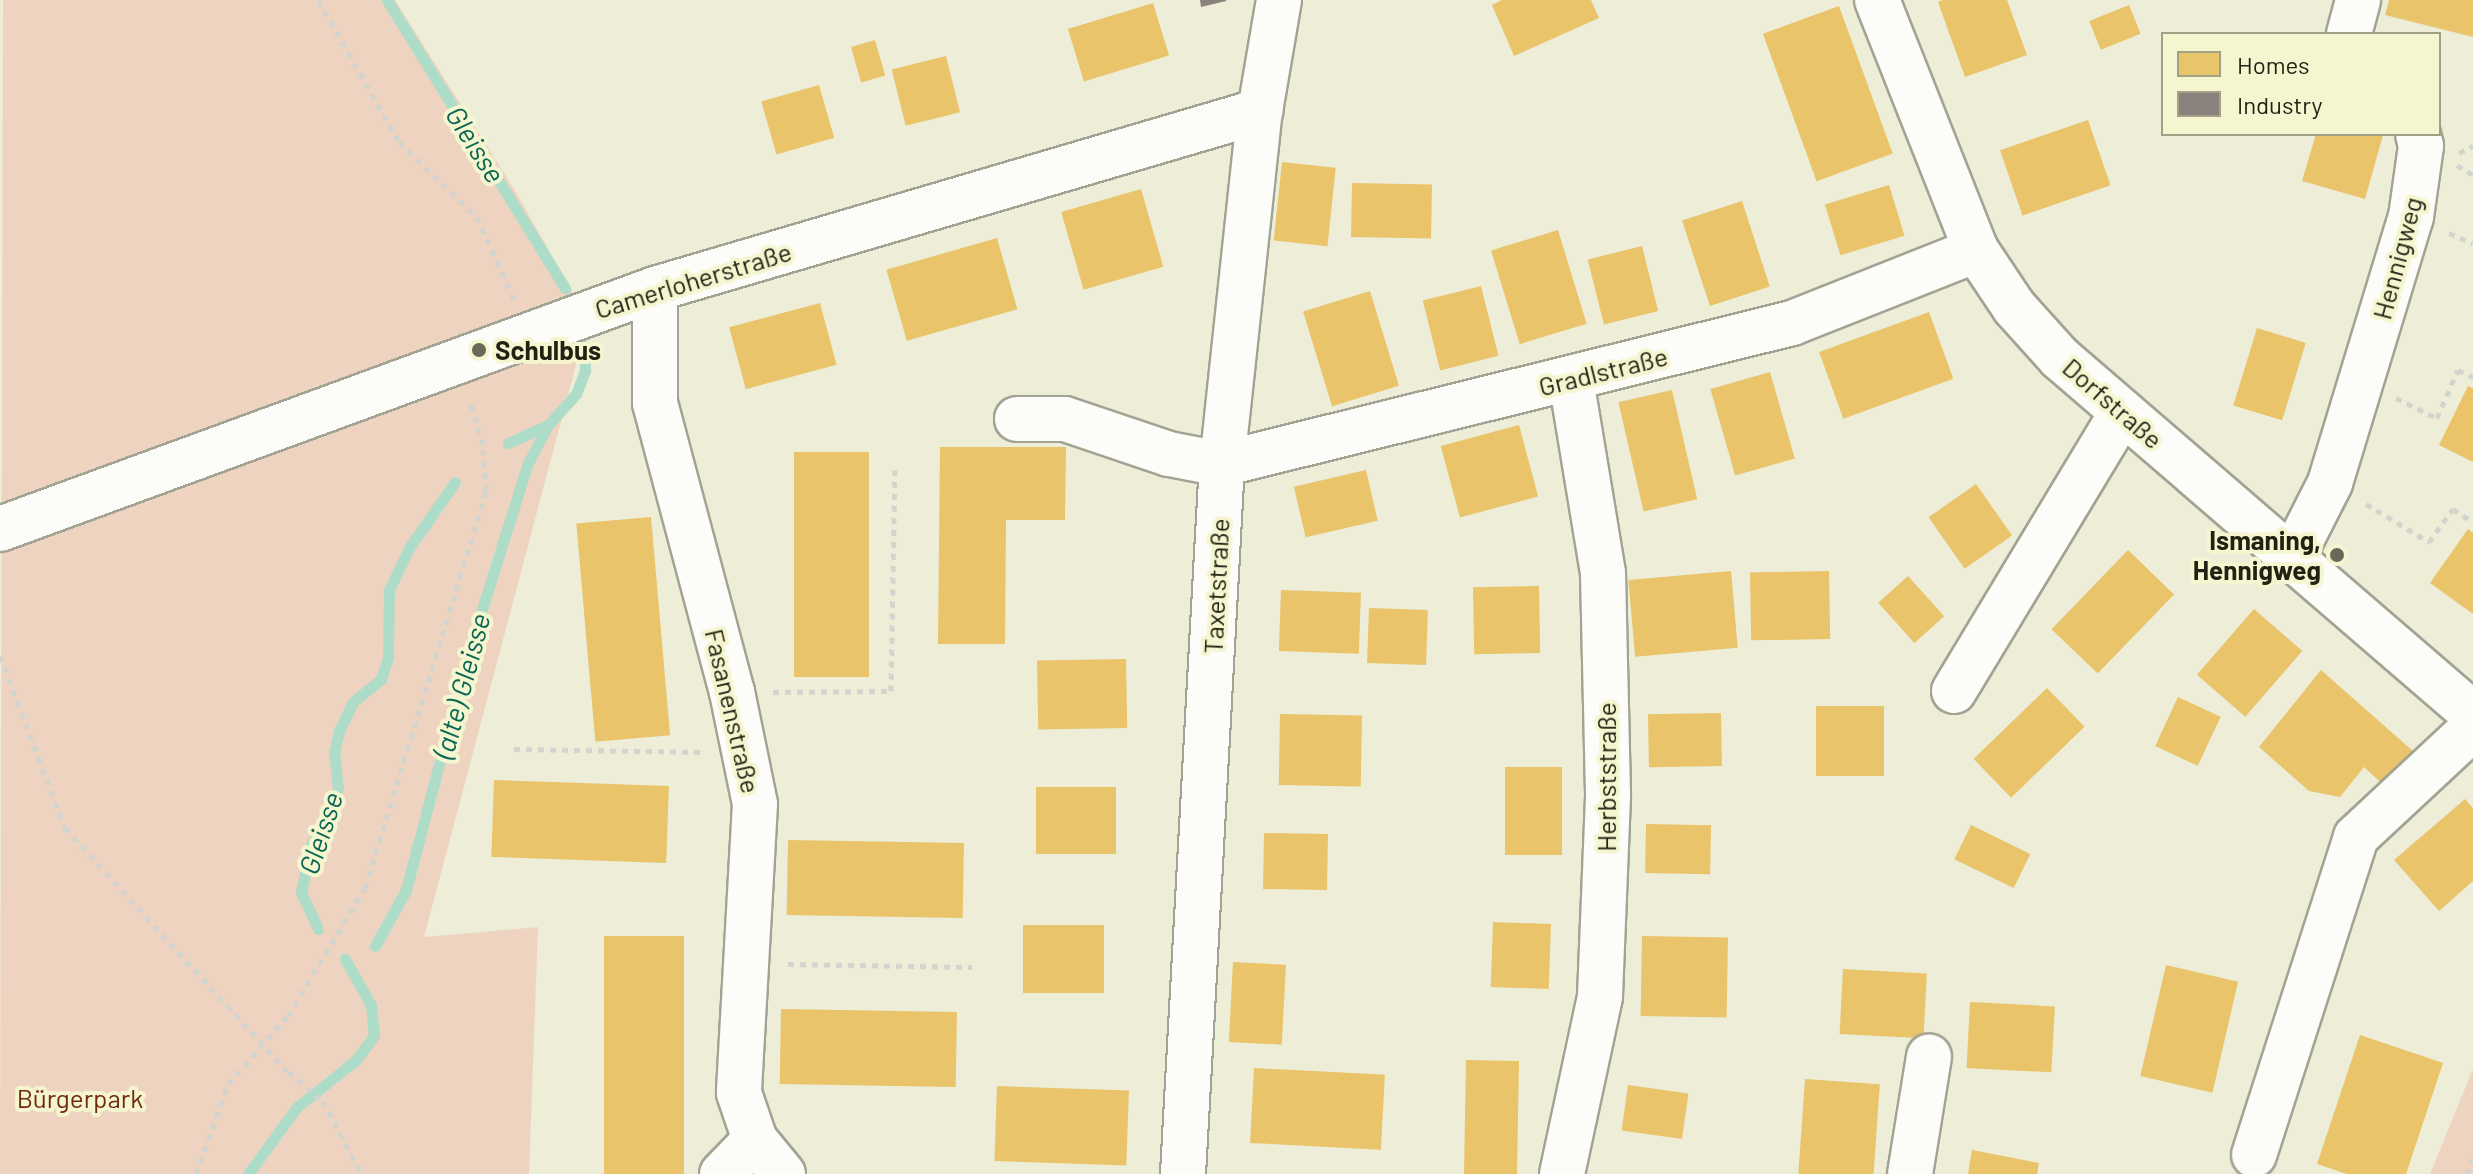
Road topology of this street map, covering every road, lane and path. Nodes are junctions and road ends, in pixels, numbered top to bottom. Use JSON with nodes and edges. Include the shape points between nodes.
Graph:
{"nodes":[{"id":1,"x":318,"y":0,"type":"edge"},
{"id":2,"x":1279,"y":0,"type":"edge"},
{"id":3,"x":1877,"y":0,"type":"edge"},
{"id":4,"x":2358,"y":0,"type":"edge"},
{"id":5,"x":2350,"y":32,"type":"edge"},
{"id":6,"x":1260,"y":111,"type":"junction"},
{"id":7,"x":2418,"y":136,"type":"edge"},
{"id":8,"x":1976,"y":250,"type":"junction"},
{"id":9,"x":655,"y":289,"type":"junction"},
{"id":10,"x":521,"y":335,"type":"junction"},
{"id":11,"x":457,"y":358,"type":"junction"},
{"id":12,"x":2473,"y":377,"type":"edge"},
{"id":13,"x":1571,"y":379,"type":"junction"},
{"id":14,"x":2363,"y":381,"type":"junction"},
{"id":15,"x":2122,"y":412,"type":"junction"},
{"id":16,"x":1017,"y":419,"type":"dead end"},
{"id":17,"x":1222,"y":464,"type":"junction"},
{"id":18,"x":895,"y":470,"type":"dead end"},
{"id":19,"x":2330,"y":483,"type":"junction"},
{"id":20,"x":2473,"y":522,"type":"edge"},
{"id":21,"x":0,"y":529,"type":"edge"},
{"id":22,"x":2292,"y":558,"type":"junction"},
{"id":23,"x":0,"y":656,"type":"edge"},
{"id":24,"x":1954,"y":691,"type":"dead end"},
{"id":25,"x":732,"y":692,"type":"junction"},
{"id":26,"x":2473,"y":714,"type":"edge"},
{"id":27,"x":2473,"y":728,"type":"edge"},
{"id":28,"x":514,"y":749,"type":"dead end"},
{"id":29,"x":745,"y":752,"type":"junction"},
{"id":30,"x":743,"y":964,"type":"junction"},
{"id":31,"x":972,"y":967,"type":"dead end"},
{"id":32,"x":263,"y":1042,"type":"junction"},
{"id":33,"x":1929,"y":1057,"type":"dead end"},
{"id":34,"x":755,"y":1140,"type":"junction"},
{"id":35,"x":2254,"y":1155,"type":"dead end"},
{"id":36,"x":2473,"y":1159,"type":"edge"},
{"id":37,"x":196,"y":1174,"type":"edge"},
{"id":38,"x":361,"y":1174,"type":"edge"},
{"id":39,"x":722,"y":1174,"type":"edge"},
{"id":40,"x":783,"y":1174,"type":"edge"},
{"id":41,"x":1183,"y":1174,"type":"edge"},
{"id":42,"x":1562,"y":1174,"type":"edge"},
{"id":43,"x":1910,"y":1174,"type":"edge"},
{"id":44,"x":2467,"y":1174,"type":"edge"}],
"edges":[{"from":1,"to":10,"type":"path","via":[[399,142],[477,217],[512,288]]},
{"from":2,"to":6,"type":"street","name":"Taxetstraße"},
{"from":3,"to":8,"type":"street","name":"Dorfstraße"},
{"from":4,"to":5,"type":"street"},
{"from":6,"to":9,"type":"street","name":"Camerloherstraße"},
{"from":6,"to":17,"type":"street","name":"Taxetstraße"},
{"from":7,"to":14,"type":"street","name":"Hennigweg","via":[[2411,217]]},
{"from":8,"to":13,"type":"street","name":"Gradlstraße","via":[[1792,323]]},
{"from":8,"to":15,"type":"street","name":"Dorfstraße","via":[[2014,307]]},
{"from":9,"to":10,"type":"street","name":"Camerloherstraße"},
{"from":9,"to":25,"type":"street","name":"Fasanenstraße","via":[[655,403]]},
{"from":10,"to":11,"type":"street","name":"Camerloherstraße"},
{"from":11,"to":21,"type":"street","name":"Camerloherstraße"},
{"from":11,"to":32,"type":"path","via":[[483,445],[486,491],[365,888],[288,1016]]},
{"from":12,"to":14,"type":"path","via":[[2458,370],[2437,418]]},
{"from":13,"to":17,"type":"street","name":"Gradlstraße"},
{"from":13,"to":42,"type":"street","name":"Herbststraße","via":[[1603,573],[1608,794],[1600,996]]},
{"from":14,"to":19,"type":"street","name":"Hennigweg"},
{"from":15,"to":22,"type":"street","name":"Dorfstraße"},
{"from":15,"to":24,"type":"street"},
{"from":16,"to":17,"type":"street","via":[[1065,419],[1169,454]]},
{"from":17,"to":41,"type":"street","name":"Taxetstraße"},
{"from":18,"to":25,"type":"path","via":[[891,691]]},
{"from":19,"to":20,"type":"path","via":[[2429,542],[2453,509]]},
{"from":19,"to":22,"type":"street","name":"Hennigweg"},
{"from":22,"to":26,"type":"street","name":"Dorfstraße"},
{"from":23,"to":32,"type":"path","via":[[65,828]]},
{"from":25,"to":29,"type":"street","name":"Fasanenstraße"},
{"from":27,"to":35,"type":"street","via":[[2356,837]]},
{"from":28,"to":29,"type":"path"},
{"from":29,"to":30,"type":"street","name":"Fasanenstraße","via":[[755,804]]},
{"from":30,"to":31,"type":"path"},
{"from":30,"to":34,"type":"street","name":"Fasanenstraße","via":[[739,1093]]},
{"from":32,"to":37,"type":"path","via":[[228,1084]]},
{"from":32,"to":38,"type":"path","via":[[323,1101]]},
{"from":33,"to":43,"type":"street"},
{"from":34,"to":39,"type":"street"},
{"from":34,"to":40,"type":"street","name":"Fasanenstraße"},
{"from":36,"to":44,"type":"path"}]}
